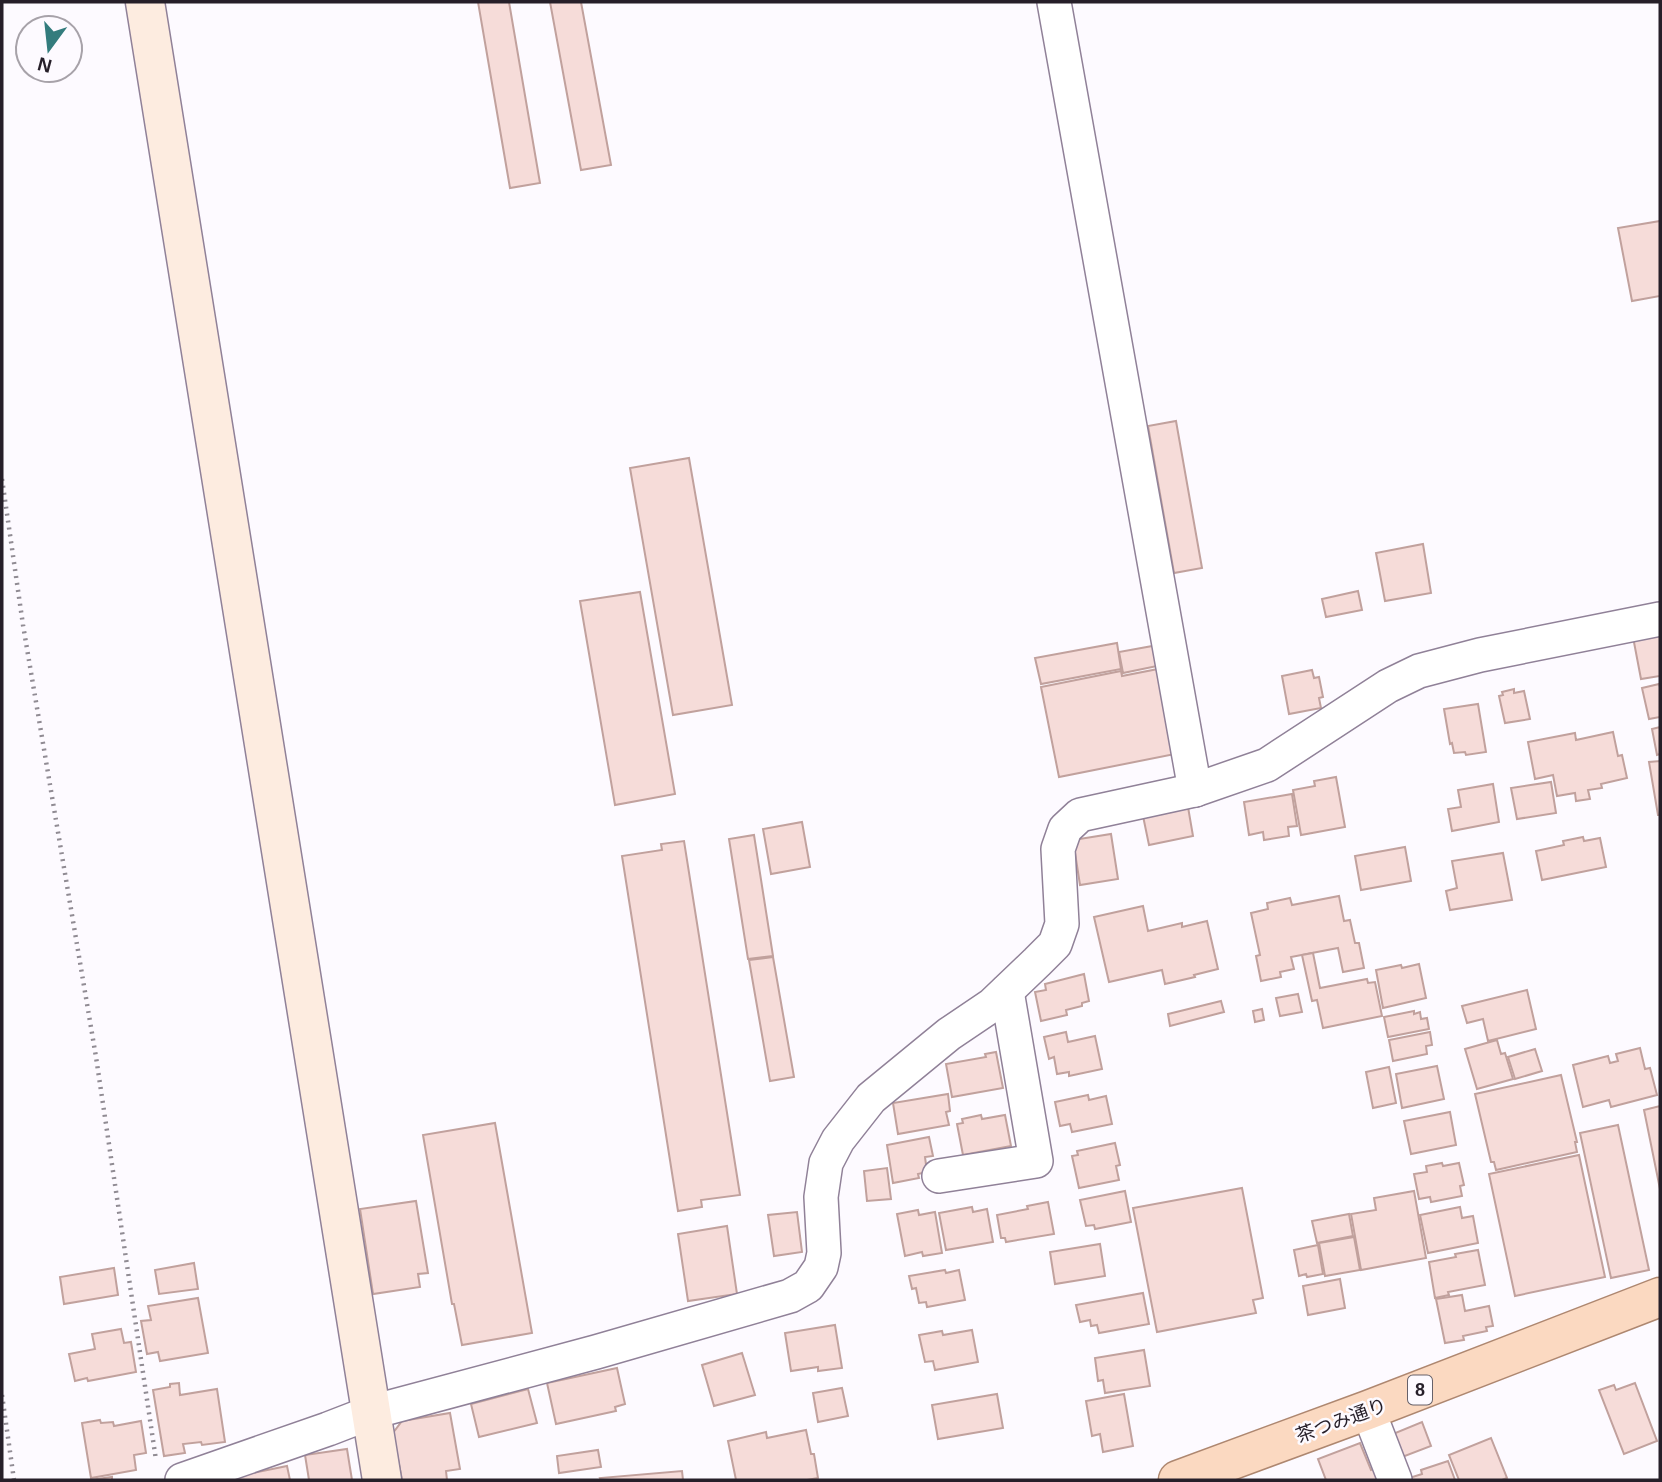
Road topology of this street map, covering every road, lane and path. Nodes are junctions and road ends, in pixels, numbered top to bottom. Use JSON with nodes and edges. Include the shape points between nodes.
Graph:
{"nodes":[{"id":1,"x":145,"y":2,"type":"edge"},
{"id":2,"x":1054,"y":2,"type":"edge"},
{"id":3,"x":2,"y":479,"type":"edge"},
{"id":4,"x":1660,"y":619,"type":"edge"},
{"id":5,"x":1195,"y":790,"type":"junction"},
{"id":6,"x":1007,"y":991,"type":"junction"},
{"id":7,"x":939,"y":1177,"type":"dead end"},
{"id":8,"x":1660,"y":1297,"type":"edge"},
{"id":9,"x":2,"y":1395,"type":"edge"},
{"id":10,"x":1367,"y":1410,"type":"junction"},
{"id":11,"x":372,"y":1412,"type":"junction"},
{"id":12,"x":170,"y":1474,"type":"edge"},
{"id":13,"x":14,"y":1480,"type":"edge"},
{"id":14,"x":382,"y":1480,"type":"edge"},
{"id":15,"x":1180,"y":1480,"type":"edge"},
{"id":16,"x":1395,"y":1480,"type":"edge"}],
"edges":[{"from":1,"to":11,"type":"street"},
{"from":2,"to":5,"type":"street"},
{"from":3,"to":12,"type":"path","via":[[96,1058]]},
{"from":4,"to":5,"type":"street","via":[[1419,671],[1388,686],[1267,765]]},
{"from":5,"to":6,"type":"street","via":[[1080,815],[1065,829],[1058,849],[1062,924],[1055,944]]},
{"from":6,"to":7,"type":"street","via":[[1036,1161]]},
{"from":6,"to":11,"type":"street","via":[[871,1098],[838,1140],[826,1163],[821,1197],[824,1253],[808,1286],[790,1296]]},
{"from":8,"to":10,"type":"main road","name":"茶つみ通り","number":"8"},
{"from":9,"to":13,"type":"path"},
{"from":10,"to":15,"type":"main road","name":"茶つみ通り","number":"8"},
{"from":10,"to":16,"type":"street"},
{"from":11,"to":12,"type":"street","via":[[316,1434]]},
{"from":11,"to":14,"type":"street"}]}
